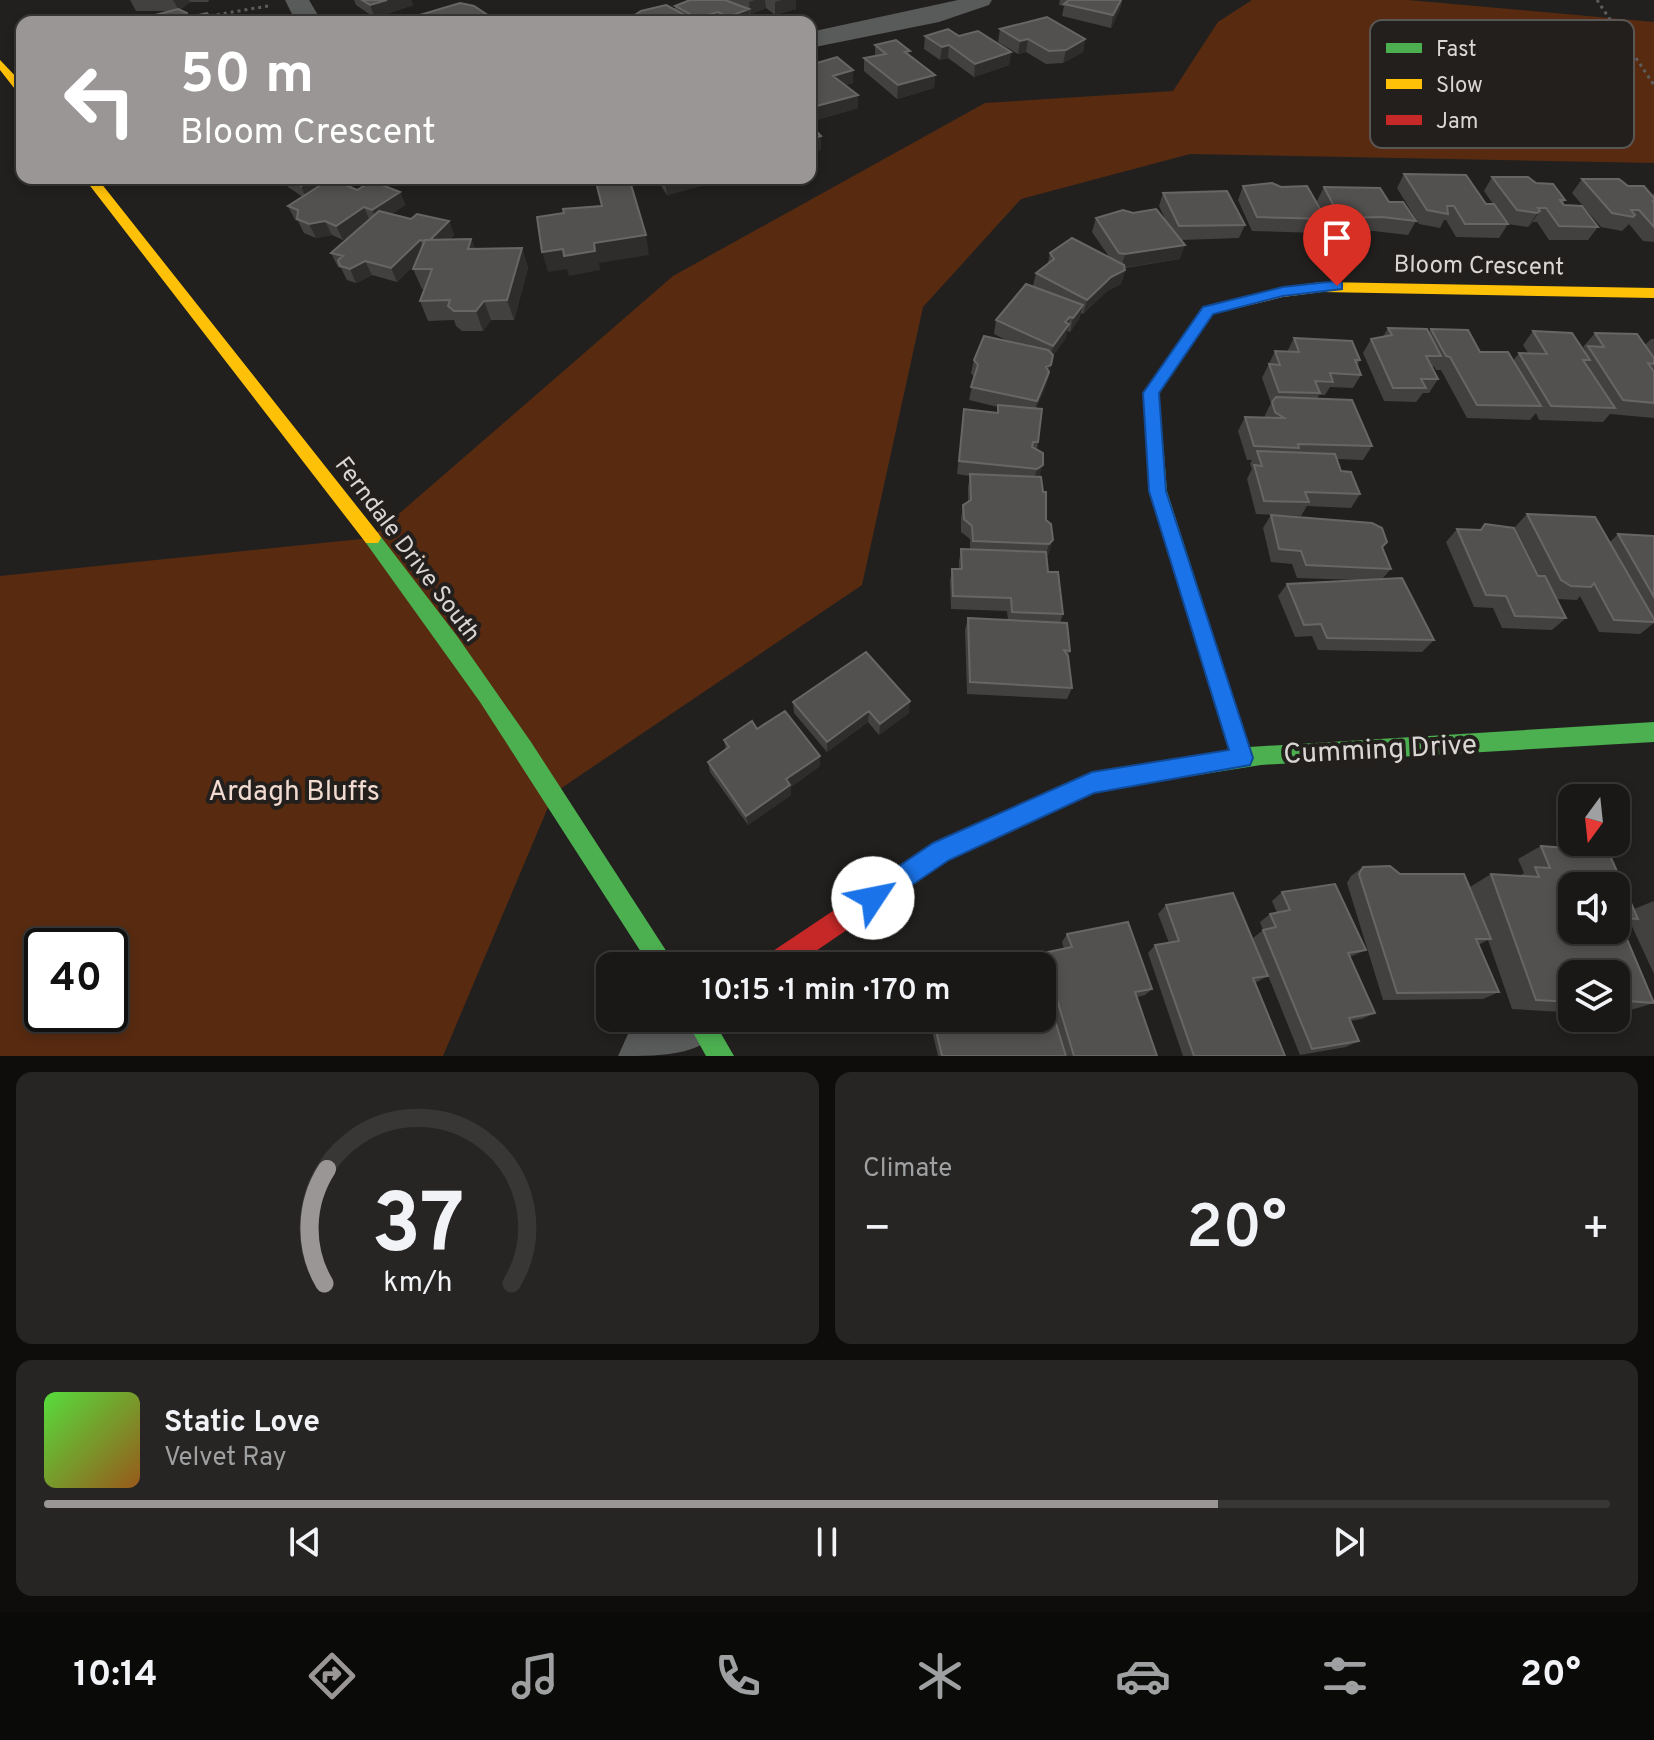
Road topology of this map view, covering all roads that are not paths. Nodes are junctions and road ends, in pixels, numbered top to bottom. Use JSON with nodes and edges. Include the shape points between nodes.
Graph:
{"nodes":[{"id":1,"x":980,"y":0,"type":"edge"},
{"id":2,"x":816,"y":39,"type":"edge"},
{"id":3,"x":0,"y":63,"type":"edge"},
{"id":4,"x":16,"y":83,"type":"edge"},
{"id":5,"x":95,"y":184,"type":"edge"},
{"id":6,"x":1654,"y":293,"type":"edge"},
{"id":7,"x":1654,"y":732,"type":"edge"},
{"id":8,"x":1242,"y":758,"type":"junction"},
{"id":9,"x":655,"y":952,"type":"edge"},
{"id":10,"x":794,"y":952,"type":"edge"},
{"id":11,"x":680,"y":1032,"type":"edge"},
{"id":12,"x":706,"y":1032,"type":"edge"},
{"id":13,"x":650,"y":1056,"type":"edge"},
{"id":14,"x":721,"y":1056,"type":"edge"}],
"edges":[{"from":1,"to":2,"type":"street","via":[[954,12]]},
{"from":3,"to":4,"type":"street"},
{"from":5,"to":9,"type":"street","name":"Ferndale Drive South","via":[[442,628]]},
{"from":6,"to":8,"type":"street","name":"Bloom Crescent","via":[[1337,286],[1208,310],[1151,393],[1153,442],[1158,491]]},
{"from":7,"to":8,"type":"street","name":"Cumming Drive"},
{"from":8,"to":10,"type":"street","name":"Cumming Drive","via":[[1092,783],[941,852]]},
{"from":11,"to":13,"type":"street"},
{"from":12,"to":14,"type":"street"}]}
